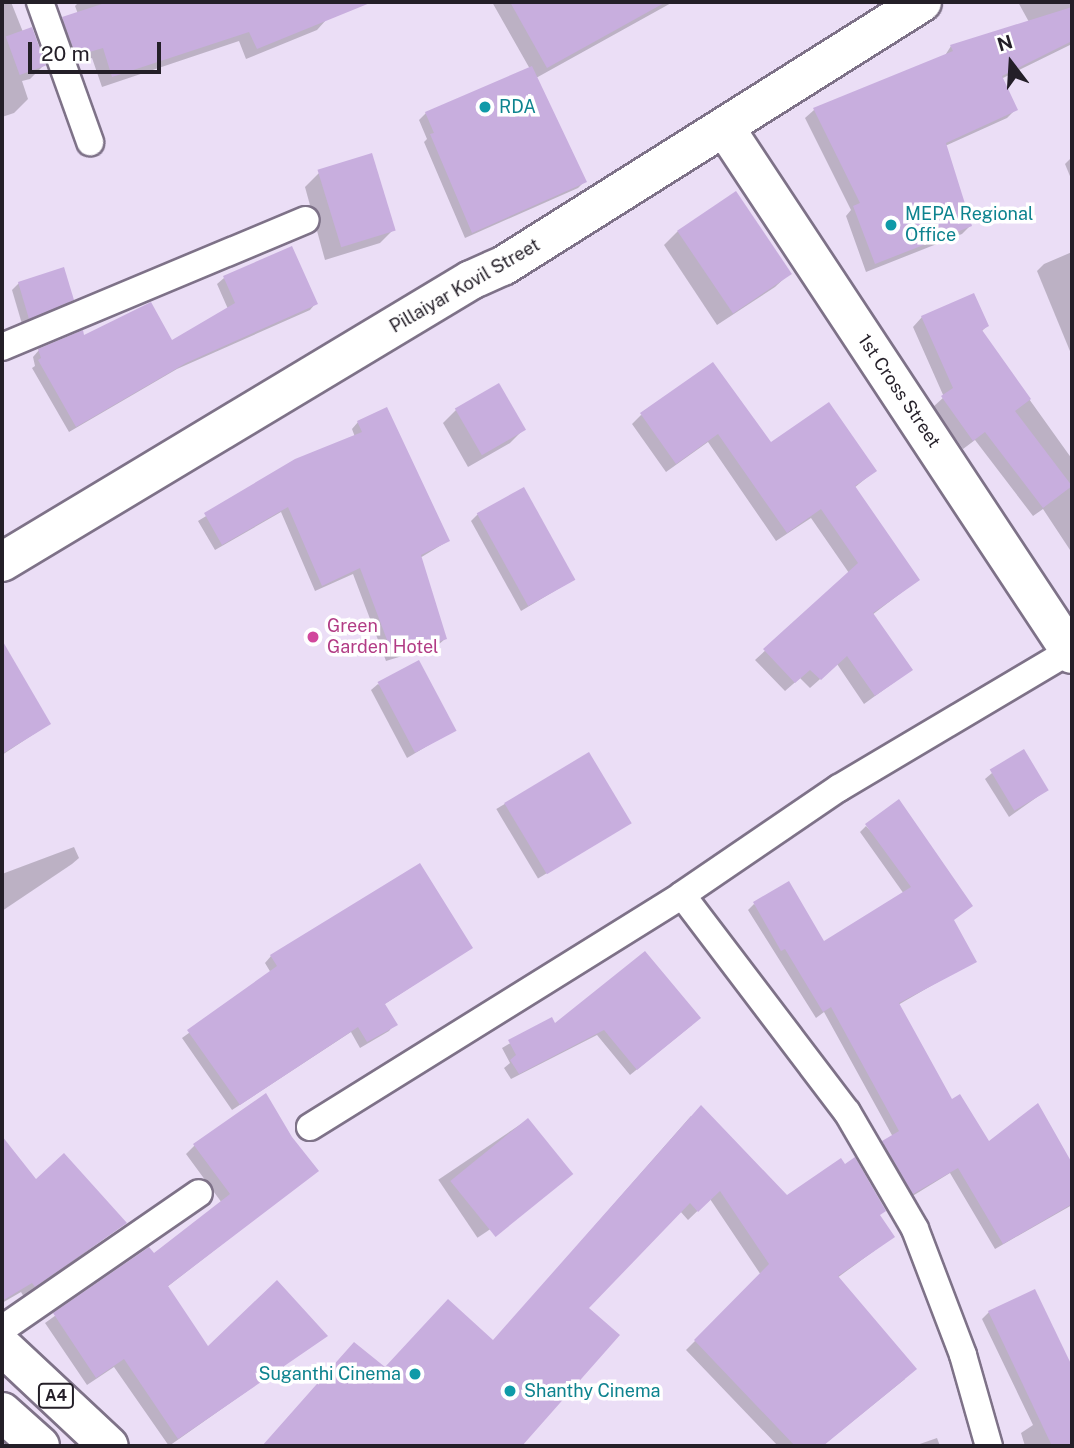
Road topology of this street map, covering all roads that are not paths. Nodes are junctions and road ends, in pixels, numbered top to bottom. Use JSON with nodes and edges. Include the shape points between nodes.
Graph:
{"nodes":[{"id":1,"x":40,"y":2,"type":"edge"},
{"id":2,"x":922,"y":2,"type":"edge"},
{"id":3,"x":725,"y":128,"type":"junction"},
{"id":4,"x":90,"y":142,"type":"dead end"},
{"id":5,"x":305,"y":220,"type":"dead end"},
{"id":6,"x":2,"y":346,"type":"edge"},
{"id":7,"x":2,"y":562,"type":"edge"},
{"id":8,"x":1071,"y":652,"type":"edge"},
{"id":9,"x":682,"y":895,"type":"junction"},
{"id":10,"x":310,"y":1126,"type":"dead end"},
{"id":11,"x":200,"y":1193,"type":"dead end"},
{"id":12,"x":2,"y":1329,"type":"edge"},
{"id":13,"x":2,"y":1346,"type":"edge"},
{"id":14,"x":2,"y":1412,"type":"edge"},
{"id":15,"x":40,"y":1446,"type":"edge"},
{"id":16,"x":109,"y":1446,"type":"edge"},
{"id":17,"x":989,"y":1446,"type":"edge"}],
"edges":[{"from":1,"to":4,"type":"lane"},
{"from":2,"to":3,"type":"main road","name":"Pillaiyar Kovil Street","via":[[770,95]]},
{"from":3,"to":7,"type":"main road","name":"Pillaiyar Kovil Street","via":[[503,266],[471,280]]},
{"from":3,"to":8,"type":"main road","name":"1st Cross Street"},
{"from":5,"to":6,"type":"lane"},
{"from":8,"to":9,"type":"lane","via":[[839,788]]},
{"from":9,"to":10,"type":"lane"},
{"from":9,"to":17,"type":"lane","via":[[847,1112],[915,1229],[963,1355]]},
{"from":11,"to":12,"type":"lane"},
{"from":13,"to":16,"type":"main road","number":"A4"},
{"from":14,"to":15,"type":"main road","number":"A4"}]}
